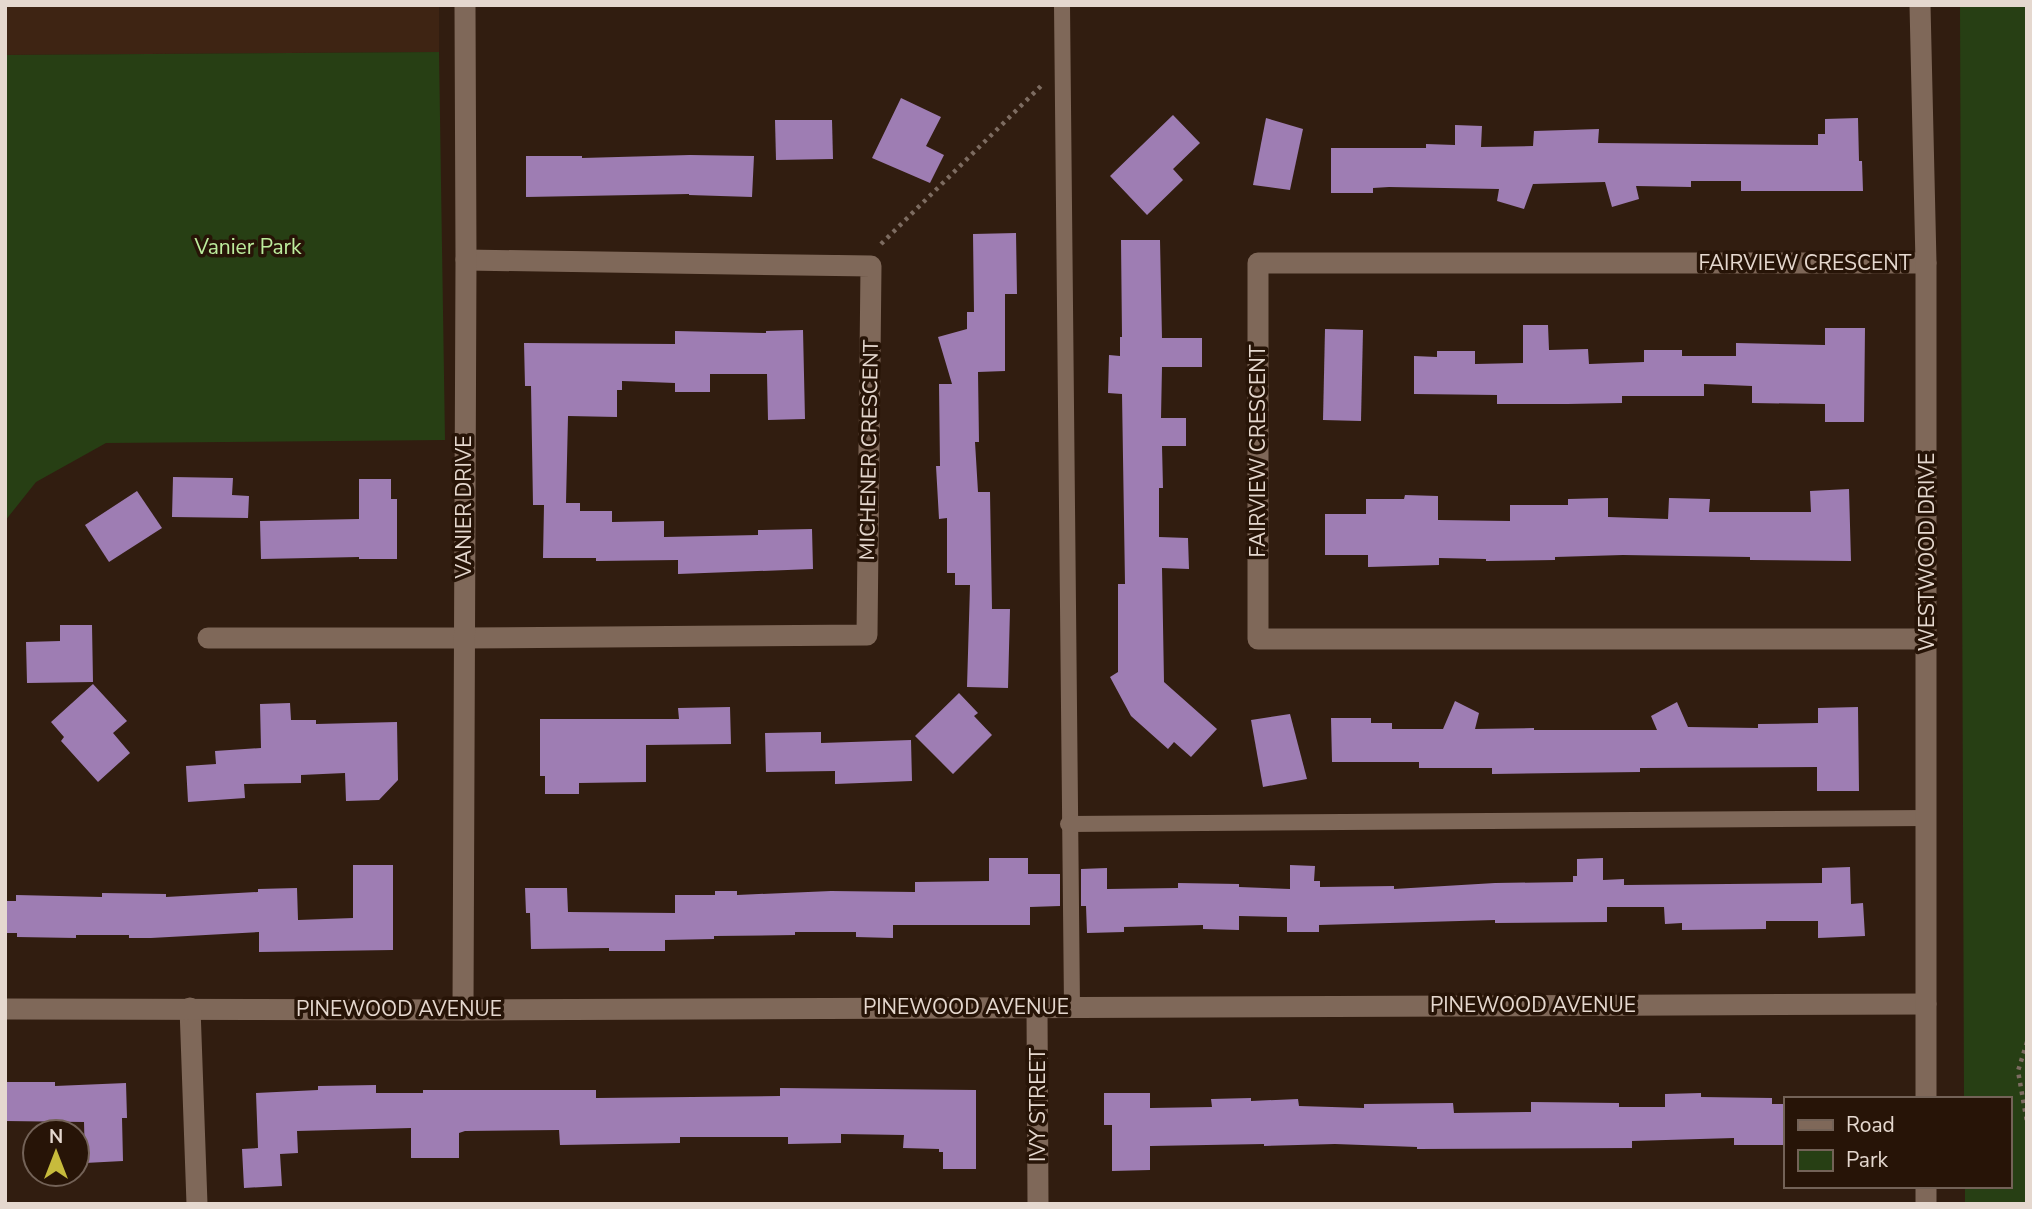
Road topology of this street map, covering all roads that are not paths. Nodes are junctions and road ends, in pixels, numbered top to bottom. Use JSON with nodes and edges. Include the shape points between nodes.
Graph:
{"nodes":[{"id":1,"x":465,"y":5,"type":"edge"},
{"id":2,"x":1062,"y":5,"type":"edge"},
{"id":3,"x":1920,"y":5,"type":"edge"},
{"id":4,"x":466,"y":260,"type":"junction"},
{"id":5,"x":1926,"y":263,"type":"junction"},
{"id":6,"x":208,"y":638,"type":"dead end"},
{"id":7,"x":463,"y":638,"type":"junction"},
{"id":8,"x":1927,"y":639,"type":"junction"},
{"id":9,"x":1927,"y":818,"type":"junction"},
{"id":10,"x":1068,"y":824,"type":"junction"},
{"id":11,"x":1926,"y":1004,"type":"junction"},
{"id":12,"x":1037,"y":1007,"type":"junction"},
{"id":13,"x":1072,"y":1007,"type":"junction"},
{"id":14,"x":190,"y":1008,"type":"junction"},
{"id":15,"x":5,"y":1009,"type":"edge"},
{"id":16,"x":463,"y":1010,"type":"junction"},
{"id":17,"x":1926,"y":1097,"type":"edge"},
{"id":18,"x":197,"y":1204,"type":"edge"},
{"id":19,"x":1038,"y":1204,"type":"edge"}],
"edges":[{"from":1,"to":4,"type":"street","name":"VANIER DRIVE"},
{"from":2,"to":10,"type":"lane"},
{"from":3,"to":5,"type":"street","name":"WESTWOOD DRIVE"},
{"from":4,"to":7,"type":"street","name":"VANIER DRIVE"},
{"from":4,"to":7,"type":"street","name":"MICHENER CRESCENT","via":[[871,266],[867,635]]},
{"from":5,"to":8,"type":"street","name":"WESTWOOD DRIVE"},
{"from":5,"to":8,"type":"street","name":"FAIRVIEW CRESCENT","via":[[1258,263],[1258,639]]},
{"from":6,"to":7,"type":"street"},
{"from":7,"to":16,"type":"street","name":"VANIER DRIVE"},
{"from":8,"to":9,"type":"street","name":"WESTWOOD DRIVE"},
{"from":9,"to":10,"type":"lane"},
{"from":9,"to":11,"type":"street","name":"WESTWOOD DRIVE"},
{"from":10,"to":13,"type":"lane"},
{"from":11,"to":13,"type":"street","name":"PINEWOOD AVENUE"},
{"from":11,"to":17,"type":"street","name":"WESTWOOD DRIVE"},
{"from":12,"to":13,"type":"street","name":"PINEWOOD AVENUE"},
{"from":12,"to":16,"type":"street","name":"PINEWOOD AVENUE"},
{"from":12,"to":19,"type":"street","name":"IVY STREET"},
{"from":14,"to":15,"type":"street","name":"PINEWOOD AVENUE"},
{"from":14,"to":16,"type":"street","name":"PINEWOOD AVENUE"},
{"from":14,"to":18,"type":"street"}]}
